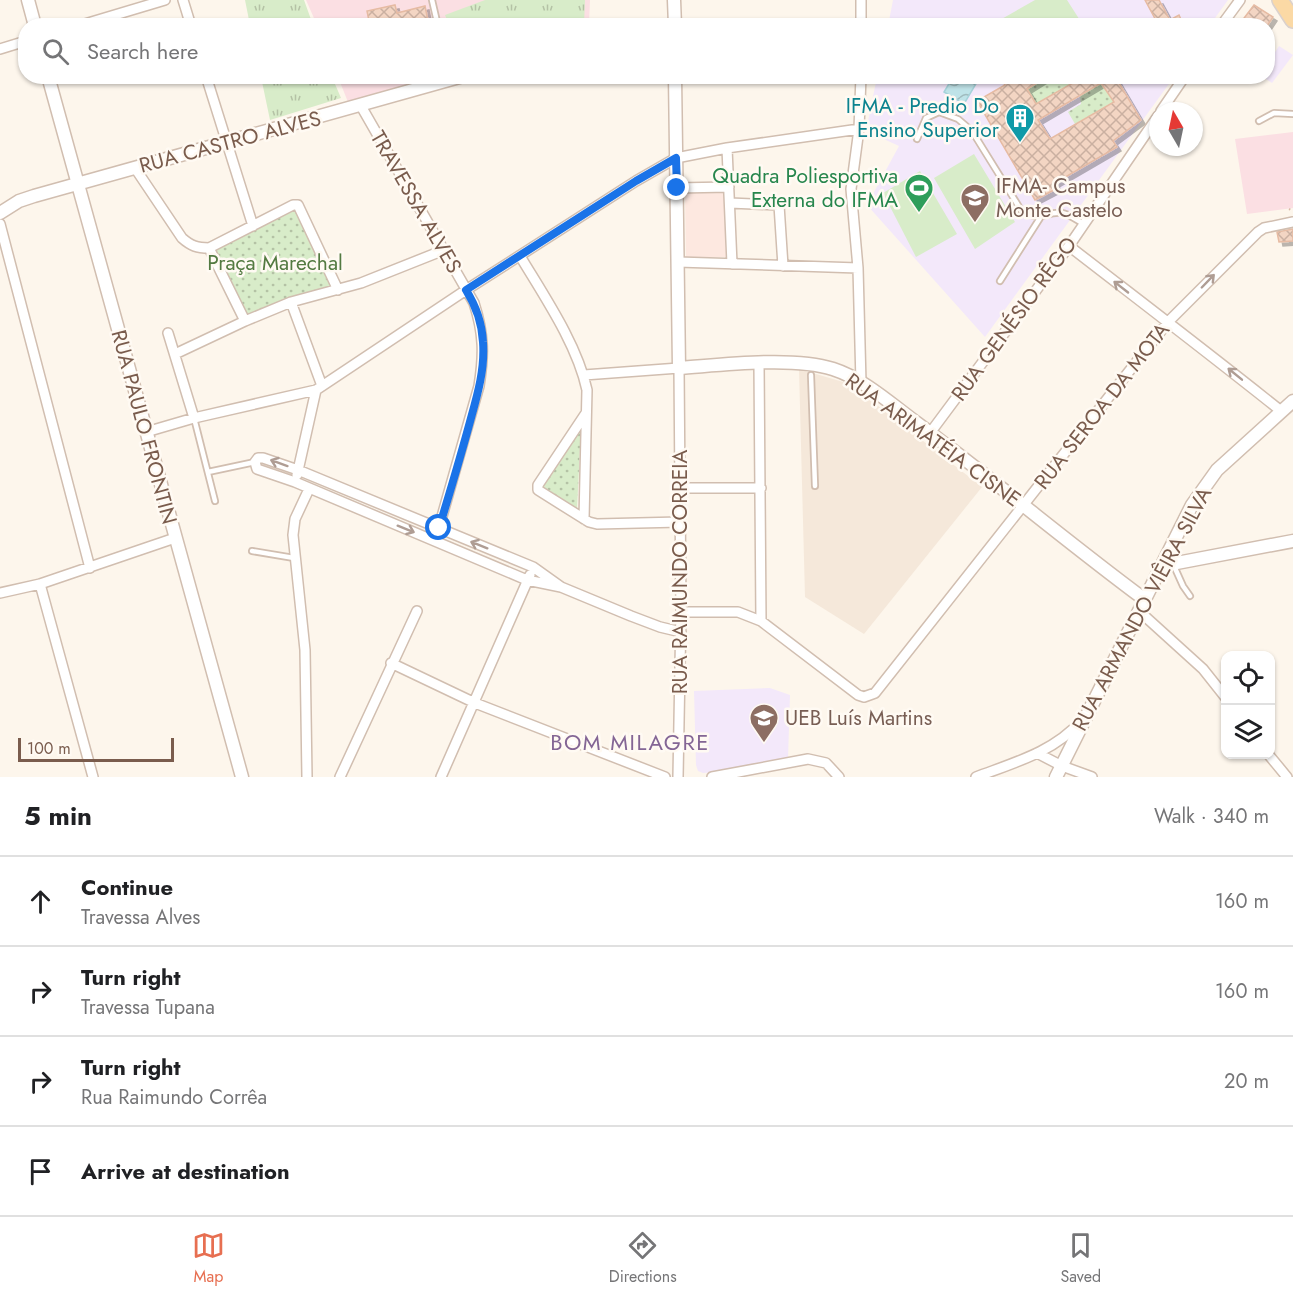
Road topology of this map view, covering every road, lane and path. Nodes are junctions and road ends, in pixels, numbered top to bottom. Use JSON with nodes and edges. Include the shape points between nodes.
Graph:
{"nodes":[{"id":1,"x":28,"y":0,"type":"edge"},
{"id":2,"x":165,"y":0,"type":"edge"},
{"id":3,"x":183,"y":0,"type":"edge"},
{"id":4,"x":432,"y":0,"type":"edge"},
{"id":5,"x":675,"y":0,"type":"edge"},
{"id":6,"x":861,"y":0,"type":"edge"},
{"id":7,"x":1240,"y":0,"type":"edge"},
{"id":8,"x":1280,"y":0,"type":"edge"},
{"id":9,"x":33,"y":18,"type":"edge"},
{"id":10,"x":105,"y":18,"type":"edge"},
{"id":11,"x":189,"y":18,"type":"edge"},
{"id":12,"x":436,"y":18,"type":"edge"},
{"id":13,"x":675,"y":18,"type":"edge"},
{"id":14,"x":861,"y":18,"type":"edge"},
{"id":15,"x":1227,"y":18,"type":"edge"},
{"id":16,"x":1293,"y":20,"type":"edge"},
{"id":17,"x":18,"y":43,"type":"edge"},
{"id":18,"x":0,"y":49,"type":"edge"},
{"id":19,"x":50,"y":84,"type":"edge"},
{"id":20,"x":208,"y":84,"type":"edge"},
{"id":21,"x":423,"y":84,"type":"edge"},
{"id":22,"x":675,"y":84,"type":"edge"},
{"id":23,"x":861,"y":84,"type":"edge"},
{"id":24,"x":1180,"y":84,"type":"edge"},
{"id":25,"x":1167,"y":102,"type":"edge"},
{"id":26,"x":361,"y":106,"type":"junction"},
{"id":27,"x":1293,"y":114,"type":"edge"},
{"id":28,"x":1259,"y":121,"type":"dead end"},
{"id":29,"x":859,"y":129,"type":"junction"},
{"id":30,"x":1149,"y":129,"type":"edge"},
{"id":31,"x":917,"y":139,"type":"dead end"},
{"id":32,"x":226,"y":142,"type":"junction"},
{"id":33,"x":727,"y":148,"type":"junction"},
{"id":34,"x":676,"y":158,"type":"junction"},
{"id":35,"x":135,"y":168,"type":"junction"},
{"id":36,"x":76,"y":184,"type":"junction"},
{"id":37,"x":729,"y":187,"type":"junction"},
{"id":38,"x":677,"y":188,"type":"junction"},
{"id":39,"x":730,"y":203,"type":"junction"},
{"id":40,"x":1289,"y":209,"type":"dead end"},
{"id":41,"x":1293,"y":211,"type":"edge"},
{"id":42,"x":0,"y":213,"type":"edge"},
{"id":43,"x":1040,"y":218,"type":"junction"},
{"id":44,"x":1293,"y":222,"type":"edge"},
{"id":45,"x":0,"y":224,"type":"edge"},
{"id":46,"x":1084,"y":224,"type":"junction"},
{"id":47,"x":253,"y":226,"type":"junction"},
{"id":48,"x":1069,"y":246,"type":"junction"},
{"id":49,"x":209,"y":248,"type":"junction"},
{"id":50,"x":444,"y":250,"type":"junction"},
{"id":51,"x":520,"y":256,"type":"junction"},
{"id":52,"x":678,"y":262,"type":"junction"},
{"id":53,"x":732,"y":264,"type":"junction"},
{"id":54,"x":783,"y":266,"type":"junction"},
{"id":55,"x":858,"y":268,"type":"junction"},
{"id":56,"x":999,"y":280,"type":"dead end"},
{"id":57,"x":338,"y":290,"type":"junction"},
{"id":58,"x":466,"y":290,"type":"junction"},
{"id":59,"x":291,"y":303,"type":"junction"},
{"id":60,"x":245,"y":321,"type":"junction"},
{"id":61,"x":1168,"y":322,"type":"junction"},
{"id":62,"x":168,"y":333,"type":"dead end"},
{"id":63,"x":175,"y":354,"type":"junction"},
{"id":64,"x":759,"y":364,"type":"junction"},
{"id":65,"x":679,"y":368,"type":"junction"},
{"id":66,"x":811,"y":369,"type":"junction"},
{"id":67,"x":584,"y":375,"type":"junction"},
{"id":68,"x":861,"y":383,"type":"junction"},
{"id":69,"x":319,"y":388,"type":"junction"},
{"id":70,"x":1293,"y":401,"type":"edge"},
{"id":71,"x":1281,"y":411,"type":"junction"},
{"id":72,"x":586,"y":412,"type":"junction"},
{"id":73,"x":194,"y":418,"type":"junction"},
{"id":74,"x":146,"y":432,"type":"junction"},
{"id":75,"x":930,"y":433,"type":"junction"},
{"id":76,"x":255,"y":462,"type":"junction"},
{"id":77,"x":298,"y":470,"type":"junction"},
{"id":78,"x":208,"y":472,"type":"junction"},
{"id":79,"x":295,"y":482,"type":"junction"},
{"id":80,"x":814,"y":486,"type":"dead end"},
{"id":81,"x":680,"y":488,"type":"junction"},
{"id":82,"x":761,"y":488,"type":"junction"},
{"id":83,"x":309,"y":489,"type":"junction"},
{"id":84,"x":216,"y":501,"type":"dead end"},
{"id":85,"x":1023,"y":505,"type":"junction"},
{"id":86,"x":584,"y":519,"type":"junction"},
{"id":87,"x":680,"y":522,"type":"junction"},
{"id":88,"x":439,"y":528,"type":"junction"},
{"id":89,"x":175,"y":538,"type":"junction"},
{"id":90,"x":434,"y":541,"type":"junction"},
{"id":91,"x":1293,"y":541,"type":"edge"},
{"id":92,"x":252,"y":551,"type":"dead end"},
{"id":93,"x":294,"y":558,"type":"junction"},
{"id":94,"x":1167,"y":565,"type":"junction"},
{"id":95,"x":533,"y":567,"type":"junction"},
{"id":96,"x":90,"y":568,"type":"junction"},
{"id":97,"x":527,"y":580,"type":"junction"},
{"id":98,"x":40,"y":585,"type":"junction"},
{"id":99,"x":561,"y":587,"type":"junction"},
{"id":100,"x":0,"y":593,"type":"edge"},
{"id":101,"x":1190,"y":596,"type":"dead end"},
{"id":102,"x":1144,"y":598,"type":"junction"},
{"id":103,"x":417,"y":611,"type":"dead end"},
{"id":104,"x":1139,"y":611,"type":"junction"},
{"id":105,"x":681,"y":612,"type":"junction"},
{"id":106,"x":761,"y":621,"type":"junction"},
{"id":107,"x":681,"y":632,"type":"junction"},
{"id":108,"x":391,"y":663,"type":"junction"},
{"id":109,"x":1221,"y":692,"type":"edge"},
{"id":110,"x":475,"y":703,"type":"junction"},
{"id":111,"x":1084,"y":718,"type":"junction"},
{"id":112,"x":1037,"y":753,"type":"junction"},
{"id":113,"x":1272,"y":759,"type":"edge"},
{"id":114,"x":1059,"y":772,"type":"edge"},
{"id":115,"x":93,"y":777,"type":"edge"},
{"id":116,"x":242,"y":777,"type":"edge"},
{"id":117,"x":307,"y":777,"type":"edge"},
{"id":118,"x":340,"y":777,"type":"edge"},
{"id":119,"x":441,"y":777,"type":"edge"},
{"id":120,"x":664,"y":777,"type":"edge"},
{"id":121,"x":678,"y":777,"type":"edge"},
{"id":122,"x":712,"y":777,"type":"edge"},
{"id":123,"x":839,"y":777,"type":"edge"},
{"id":124,"x":976,"y":777,"type":"edge"},
{"id":125,"x":1092,"y":777,"type":"edge"},
{"id":126,"x":1287,"y":777,"type":"edge"}],
"edges":[{"from":1,"to":9,"type":"street"},
{"from":2,"to":10,"type":"street"},
{"from":3,"to":11,"type":"street"},
{"from":4,"to":12,"type":"lane"},
{"from":5,"to":13,"type":"street"},
{"from":6,"to":14,"type":"street"},
{"from":7,"to":15,"type":"street"},
{"from":8,"to":16,"type":"main road"},
{"from":17,"to":18,"type":"street"},
{"from":19,"to":36,"type":"street","name":"RUA PAULO FRONTIN"},
{"from":20,"to":32,"type":"street"},
{"from":21,"to":26,"type":"street","name":"RUA CASTRO ALVES"},
{"from":22,"to":34,"type":"street"},
{"from":23,"to":29,"type":"street"},
{"from":24,"to":25,"type":"street"},
{"from":26,"to":32,"type":"street","name":"RUA CASTRO ALVES"},
{"from":26,"to":50,"type":"street","name":"TRAVESSA ALVES"},
{"from":27,"to":28,"type":"lane","via":[[1274,113]]},
{"from":29,"to":33,"type":"street"},
{"from":29,"to":55,"type":"street","via":[[850,189]]},
{"from":30,"to":46,"type":"street","name":"RUA GENÉSIO RÊGO"},
{"from":31,"to":43,"type":"lane","via":[[926,118],[939,112],[958,119],[972,131],[1021,210]]},
{"from":32,"to":35,"type":"street","name":"RUA CASTRO ALVES"},
{"from":32,"to":47,"type":"street"},
{"from":33,"to":34,"type":"street"},
{"from":33,"to":37,"type":"street"},
{"from":34,"to":38,"type":"street"},
{"from":34,"to":51,"type":"street"},
{"from":35,"to":36,"type":"street","name":"RUA CASTRO ALVES"},
{"from":35,"to":49,"type":"street","via":[[182,237],[191,246]]},
{"from":36,"to":42,"type":"street","name":"RUA CASTRO ALVES","via":[[19,201]]},
{"from":36,"to":74,"type":"street","name":"RUA PAULO FRONTIN"},
{"from":37,"to":38,"type":"street"},
{"from":37,"to":39,"type":"street"},
{"from":38,"to":52,"type":"street"},
{"from":39,"to":53,"type":"street"},
{"from":39,"to":54,"type":"street","via":[[779,205]]},
{"from":40,"to":41,"type":"path"},
{"from":43,"to":46,"type":"lane","via":[[1063,213]]},
{"from":43,"to":56,"type":"lane"},
{"from":61,"to":44,"type":"street","name":"RUA SEROA DA MOTA","one_way":true,"via":[[1253,236],[1264,228]]},
{"from":45,"to":96,"type":"street"},
{"from":46,"to":48,"type":"street","name":"RUA GENÉSIO RÊGO"},
{"from":47,"to":49,"type":"street"},
{"from":47,"to":57,"type":"street","via":[[298,205]]},
{"from":61,"to":48,"type":"street","one_way":true},
{"from":48,"to":75,"type":"street","name":"RUA GENÉSIO RÊGO"},
{"from":49,"to":60,"type":"street"},
{"from":50,"to":57,"type":"street"},
{"from":50,"to":58,"type":"street","name":"TRAVESSA ALVES"},
{"from":51,"to":58,"type":"street"},
{"from":51,"to":67,"type":"street"},
{"from":52,"to":53,"type":"street"},
{"from":52,"to":65,"type":"street"},
{"from":53,"to":54,"type":"street"},
{"from":54,"to":55,"type":"street"},
{"from":55,"to":68,"type":"street"},
{"from":57,"to":59,"type":"street"},
{"from":58,"to":69,"type":"street"},
{"from":58,"to":88,"type":"street","name":"TRAVESSA ALVES","via":[[482,325],[483,362],[480,386]]},
{"from":59,"to":60,"type":"street"},
{"from":59,"to":69,"type":"street"},
{"from":60,"to":63,"type":"street"},
{"from":71,"to":61,"type":"street","one_way":true},
{"from":61,"to":85,"type":"street","name":"RUA SEROA DA MOTA"},
{"from":62,"to":63,"type":"street"},
{"from":63,"to":73,"type":"street"},
{"from":64,"to":65,"type":"street","name":"RUA ARIMATÉIA CISNE"},
{"from":64,"to":66,"type":"street","name":"RUA ARIMATÉIA CISNE"},
{"from":64,"to":82,"type":"street"},
{"from":65,"to":67,"type":"street","name":"RUA ARIMATÉIA CISNE"},
{"from":65,"to":81,"type":"street","name":"RUA RAIMUNDO CORREIA"},
{"from":66,"to":68,"type":"street","name":"RUA ARIMATÉIA CISNE","via":[[849,375]]},
{"from":66,"to":80,"type":"lane"},
{"from":67,"to":72,"type":"street"},
{"from":68,"to":75,"type":"street","name":"RUA ARIMATÉIA CISNE"},
{"from":69,"to":73,"type":"street"},
{"from":69,"to":77,"type":"street"},
{"from":70,"to":71,"type":"street","name":"RUA ARMANDO VIÊIRA SILVA"},
{"from":71,"to":94,"type":"street","name":"RUA ARMANDO VIÊIRA SILVA","via":[[1204,486],[1192,504]]},
{"from":72,"to":86,"type":"street"},
{"from":72,"to":86,"type":"street","via":[[537,488]]},
{"from":73,"to":74,"type":"street"},
{"from":73,"to":78,"type":"lane"},
{"from":74,"to":89,"type":"street","name":"RUA PAULO FRONTIN"},
{"from":75,"to":85,"type":"street","name":"RUA ARIMATÉIA CISNE"},
{"from":77,"to":76,"type":"street","one_way":true,"via":[[263,458]]},
{"from":76,"to":78,"type":"lane"},
{"from":76,"to":79,"type":"street","via":[[257,469]]},
{"from":77,"to":79,"type":"street"},
{"from":77,"to":88,"type":"street"},
{"from":78,"to":84,"type":"lane"},
{"from":79,"to":83,"type":"street"},
{"from":81,"to":82,"type":"street"},
{"from":81,"to":87,"type":"street","name":"RUA RAIMUNDO CORREIA"},
{"from":82,"to":106,"type":"street"},
{"from":83,"to":90,"type":"street","one_way":true},
{"from":83,"to":93,"type":"street","via":[[295,519]]},
{"from":85,"to":102,"type":"street","name":"RUA ARIMATÉIA CISNE"},
{"from":85,"to":106,"type":"street","name":"RUA SEROA DA MOTA","via":[[875,693],[858,695]]},
{"from":86,"to":87,"type":"street","via":[[597,524]]},
{"from":87,"to":105,"type":"street","name":"RUA RAIMUNDO CORREIA"},
{"from":88,"to":90,"type":"street","name":"TRAVESSA ALVES"},
{"from":95,"to":88,"type":"street","one_way":true},
{"from":89,"to":96,"type":"street"},
{"from":89,"to":116,"type":"street","name":"RUA PAULO FRONTIN"},
{"from":90,"to":97,"type":"street"},
{"from":91,"to":94,"type":"street"},
{"from":92,"to":93,"type":"lane"},
{"from":93,"to":117,"type":"street","via":[[305,650]]},
{"from":94,"to":101,"type":"lane"},
{"from":94,"to":102,"type":"street","name":"RUA ARMANDO VIÊIRA SILVA"},
{"from":95,"to":97,"type":"street"},
{"from":95,"to":99,"type":"street"},
{"from":96,"to":98,"type":"street"},
{"from":97,"to":99,"type":"street"},
{"from":97,"to":110,"type":"street"},
{"from":98,"to":100,"type":"street"},
{"from":98,"to":115,"type":"street"},
{"from":99,"to":107,"type":"street","via":[[651,624]]},
{"from":102,"to":104,"type":"street","name":"RUA ARMANDO VIÊIRA SILVA"},
{"from":103,"to":108,"type":"street"},
{"from":104,"to":109,"type":"street","via":[[1203,669]]},
{"from":104,"to":111,"type":"street","name":"RUA ARMANDO VIÊIRA SILVA"},
{"from":105,"to":106,"type":"street","via":[[738,612]]},
{"from":105,"to":107,"type":"street","name":"RUA RAIMUNDO CORREIA"},
{"from":107,"to":121,"type":"street","name":"RUA RAIMUNDO CORREIA"},
{"from":108,"to":110,"type":"street"},
{"from":108,"to":118,"type":"street"},
{"from":110,"to":119,"type":"street"},
{"from":110,"to":120,"type":"street"},
{"from":111,"to":112,"type":"street","via":[[1059,741]]},
{"from":111,"to":114,"type":"street","name":"RUA ARMANDO VIÊIRA SILVA"},
{"from":112,"to":114,"type":"street"},
{"from":112,"to":124,"type":"street"},
{"from":113,"to":126,"type":"street"},
{"from":114,"to":125,"type":"street"},
{"from":122,"to":123,"type":"street","via":[[808,759],[826,763]]}]}
